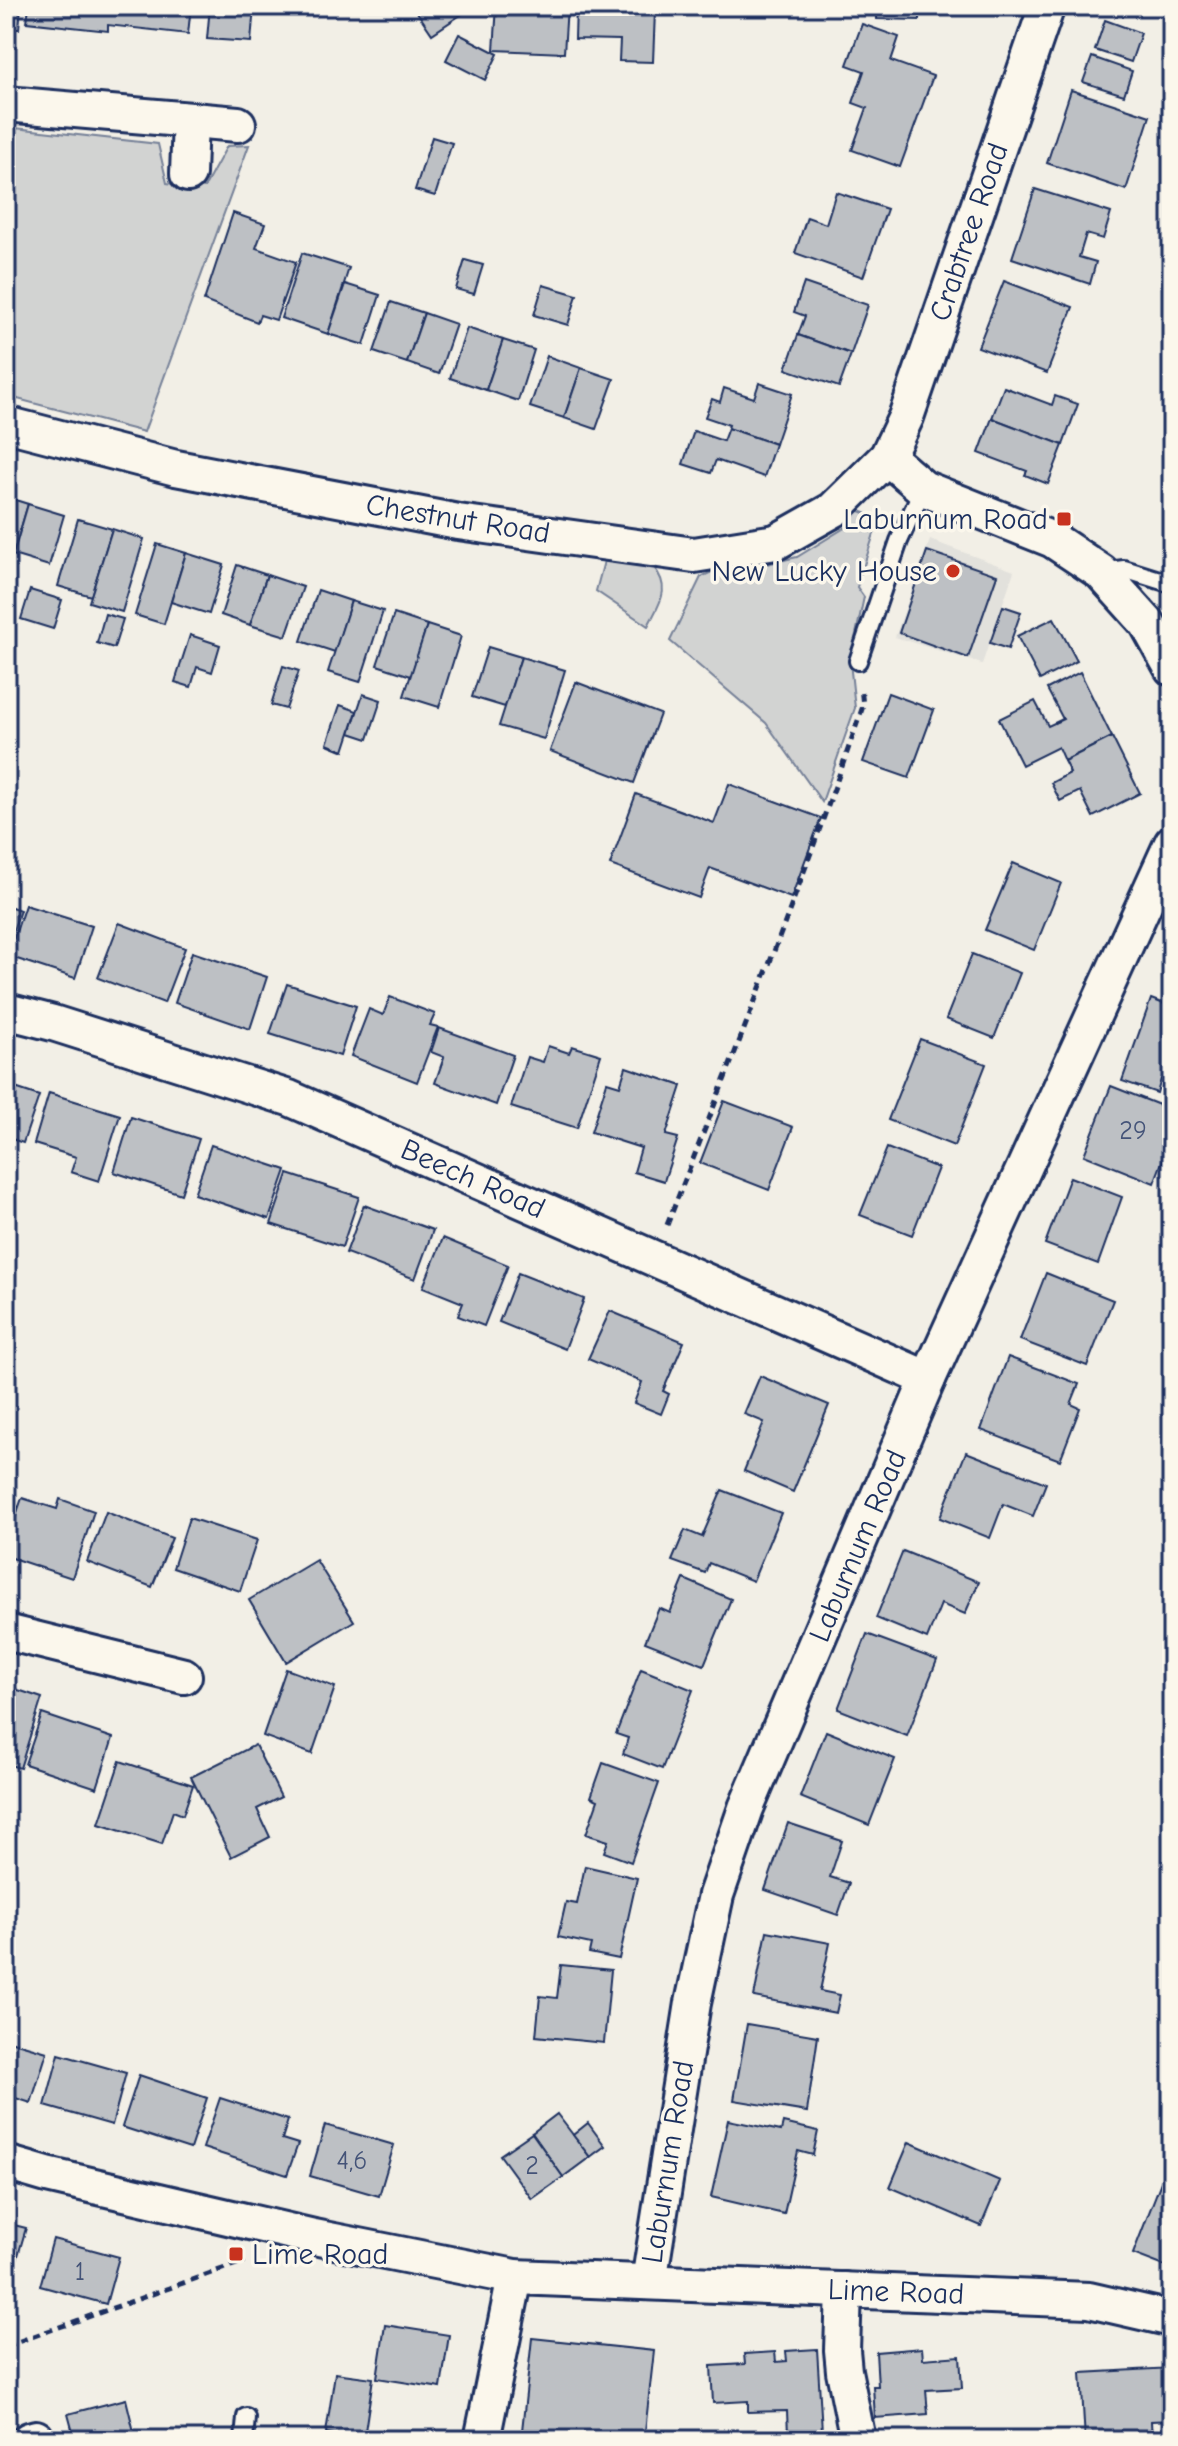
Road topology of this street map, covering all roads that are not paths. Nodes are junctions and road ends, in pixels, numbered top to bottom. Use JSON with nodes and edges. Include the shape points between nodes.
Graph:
{"nodes":[{"id":1,"x":1047,"y":6,"type":"edge"},
{"id":2,"x":6,"y":104,"type":"edge"},
{"id":3,"x":190,"y":120,"type":"junction"},
{"id":4,"x":238,"y":124,"type":"dead end"},
{"id":5,"x":188,"y":174,"type":"dead end"},
{"id":6,"x":6,"y":424,"type":"edge"},
{"id":7,"x":887,"y":457,"type":"junction"},
{"id":8,"x":923,"y":488,"type":"junction"},
{"id":9,"x":1101,"y":572,"type":"junction"},
{"id":10,"x":1172,"y":584,"type":"edge"},
{"id":11,"x":858,"y":661,"type":"road end"},
{"id":12,"x":1172,"y":668,"type":"edge"},
{"id":13,"x":1172,"y":843,"type":"edge"},
{"id":14,"x":6,"y":1011,"type":"edge"},
{"id":15,"x":928,"y":1379,"type":"junction"},
{"id":16,"x":6,"y":1632,"type":"edge"},
{"id":17,"x":184,"y":1676,"type":"dead end"},
{"id":18,"x":6,"y":2163,"type":"edge"},
{"id":19,"x":515,"y":2277,"type":"junction"},
{"id":20,"x":649,"y":2282,"type":"junction"},
{"id":21,"x":844,"y":2290,"type":"junction"},
{"id":22,"x":1172,"y":2319,"type":"edge"},
{"id":23,"x":246,"y":2417,"type":"dead end"},
{"id":24,"x":29,"y":2440,"type":"edge"},
{"id":25,"x":37,"y":2440,"type":"edge"},
{"id":26,"x":244,"y":2440,"type":"edge"},
{"id":27,"x":482,"y":2440,"type":"edge"},
{"id":28,"x":858,"y":2440,"type":"edge"}],
"edges":[{"from":1,"to":7,"type":"street","name":"Crabtree Road","via":[[906,417]]},
{"from":2,"to":3,"type":"street"},
{"from":3,"to":4,"type":"street"},
{"from":3,"to":5,"type":"street"},
{"from":6,"to":7,"type":"street","name":"Chestnut Road","via":[[176,468],[458,522],[694,555],[776,542],[833,510]]},
{"from":7,"to":8,"type":"street"},
{"from":8,"to":9,"type":"street","via":[[1053,540]]},
{"from":8,"to":11,"type":"lane"},
{"from":9,"to":10,"type":"lane","via":[[1124,569]]},
{"from":9,"to":12,"type":"street","via":[[1147,623]]},
{"from":13,"to":15,"type":"street","name":"Laburnum Road"},
{"from":14,"to":15,"type":"street","name":"Beech Road","via":[[289,1098]]},
{"from":15,"to":20,"type":"street","name":"Laburnum Road","via":[[746,1808],[716,1895],[693,2003]]},
{"from":16,"to":17,"type":"street"},
{"from":18,"to":19,"type":"street","name":"Lime Road","via":[[314,2237]]},
{"from":19,"to":20,"type":"street","name":"Lime Road"},
{"from":19,"to":27,"type":"street"},
{"from":20,"to":21,"type":"street","name":"Lime Road"},
{"from":21,"to":22,"type":"street","name":"Lime Road","via":[[1089,2300]]},
{"from":21,"to":28,"type":"street","via":[[842,2350]]},
{"from":23,"to":26,"type":"lane"},
{"from":24,"to":25,"type":"street"}]}
